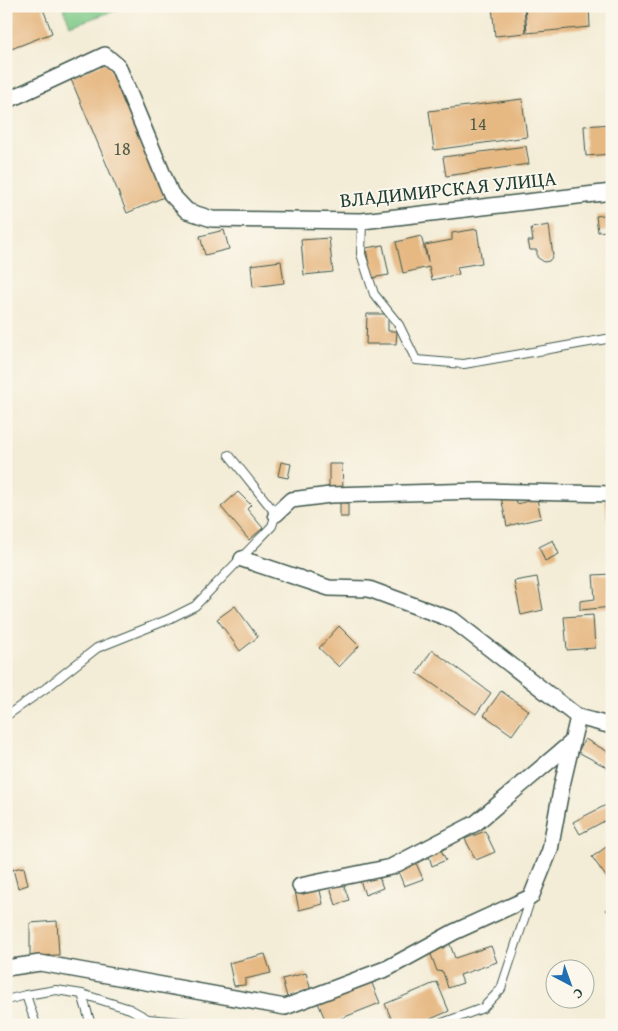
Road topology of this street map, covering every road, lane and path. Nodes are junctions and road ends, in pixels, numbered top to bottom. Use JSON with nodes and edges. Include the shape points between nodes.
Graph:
{"nodes":[{"id":1,"x":6,"y":101,"type":"edge"},
{"id":2,"x":612,"y":192,"type":"edge"},
{"id":3,"x":362,"y":221,"type":"junction"},
{"id":4,"x":612,"y":338,"type":"edge"},
{"id":5,"x":229,"y":455,"type":"dead end"},
{"id":6,"x":612,"y":494,"type":"edge"},
{"id":7,"x":276,"y":514,"type":"junction"},
{"id":8,"x":242,"y":559,"type":"junction"},
{"id":9,"x":6,"y":716,"type":"edge"},
{"id":10,"x":578,"y":716,"type":"junction"},
{"id":11,"x":612,"y":726,"type":"edge"},
{"id":12,"x":572,"y":742,"type":"junction"},
{"id":13,"x":300,"y":886,"type":"dead end"},
{"id":14,"x":531,"y":897,"type":"junction"},
{"id":15,"x":6,"y":968,"type":"edge"},
{"id":16,"x":82,"y":994,"type":"junction"},
{"id":17,"x":26,"y":995,"type":"junction"},
{"id":18,"x":6,"y":1000,"type":"edge"},
{"id":19,"x":149,"y":1022,"type":"edge"},
{"id":20,"x":36,"y":1025,"type":"edge"},
{"id":21,"x":91,"y":1025,"type":"edge"},
{"id":22,"x":194,"y":1025,"type":"edge"},
{"id":23,"x":437,"y":1025,"type":"edge"}],
"edges":[{"from":1,"to":3,"type":"street","name":"ВЛАДИМИРСКАЯ УЛИЦА","via":[[105,55],[118,66],[171,194],[187,211],[212,219]]},
{"from":2,"to":3,"type":"street","name":"ВЛАДИМИРСКАЯ УЛИЦА"},
{"from":3,"to":4,"type":"lane","via":[[361,254],[374,294],[399,325],[416,360],[464,364]]},
{"from":5,"to":7,"type":"lane"},
{"from":6,"to":7,"type":"street","via":[[330,495],[291,500]]},
{"from":7,"to":8,"type":"lane","via":[[272,526]]},
{"from":8,"to":9,"type":"lane","via":[[195,606],[96,648]]},
{"from":8,"to":10,"type":"street","via":[[329,588],[369,589],[453,620]]},
{"from":10,"to":11,"type":"street"},
{"from":10,"to":12,"type":"street"},
{"from":12,"to":13,"type":"street","via":[[476,823],[391,867]]},
{"from":12,"to":14,"type":"street","via":[[550,850]]},
{"from":14,"to":15,"type":"street","via":[[454,932],[388,968],[286,1007],[40,963]]},
{"from":14,"to":23,"type":"lane","via":[[501,989],[483,1008]]},
{"from":16,"to":17,"type":"lane","via":[[56,990]]},
{"from":16,"to":19,"type":"lane","via":[[130,1009]]},
{"from":16,"to":21,"type":"lane"},
{"from":17,"to":18,"type":"lane"},
{"from":17,"to":20,"type":"lane"},
{"from":19,"to":22,"type":"lane"}]}
